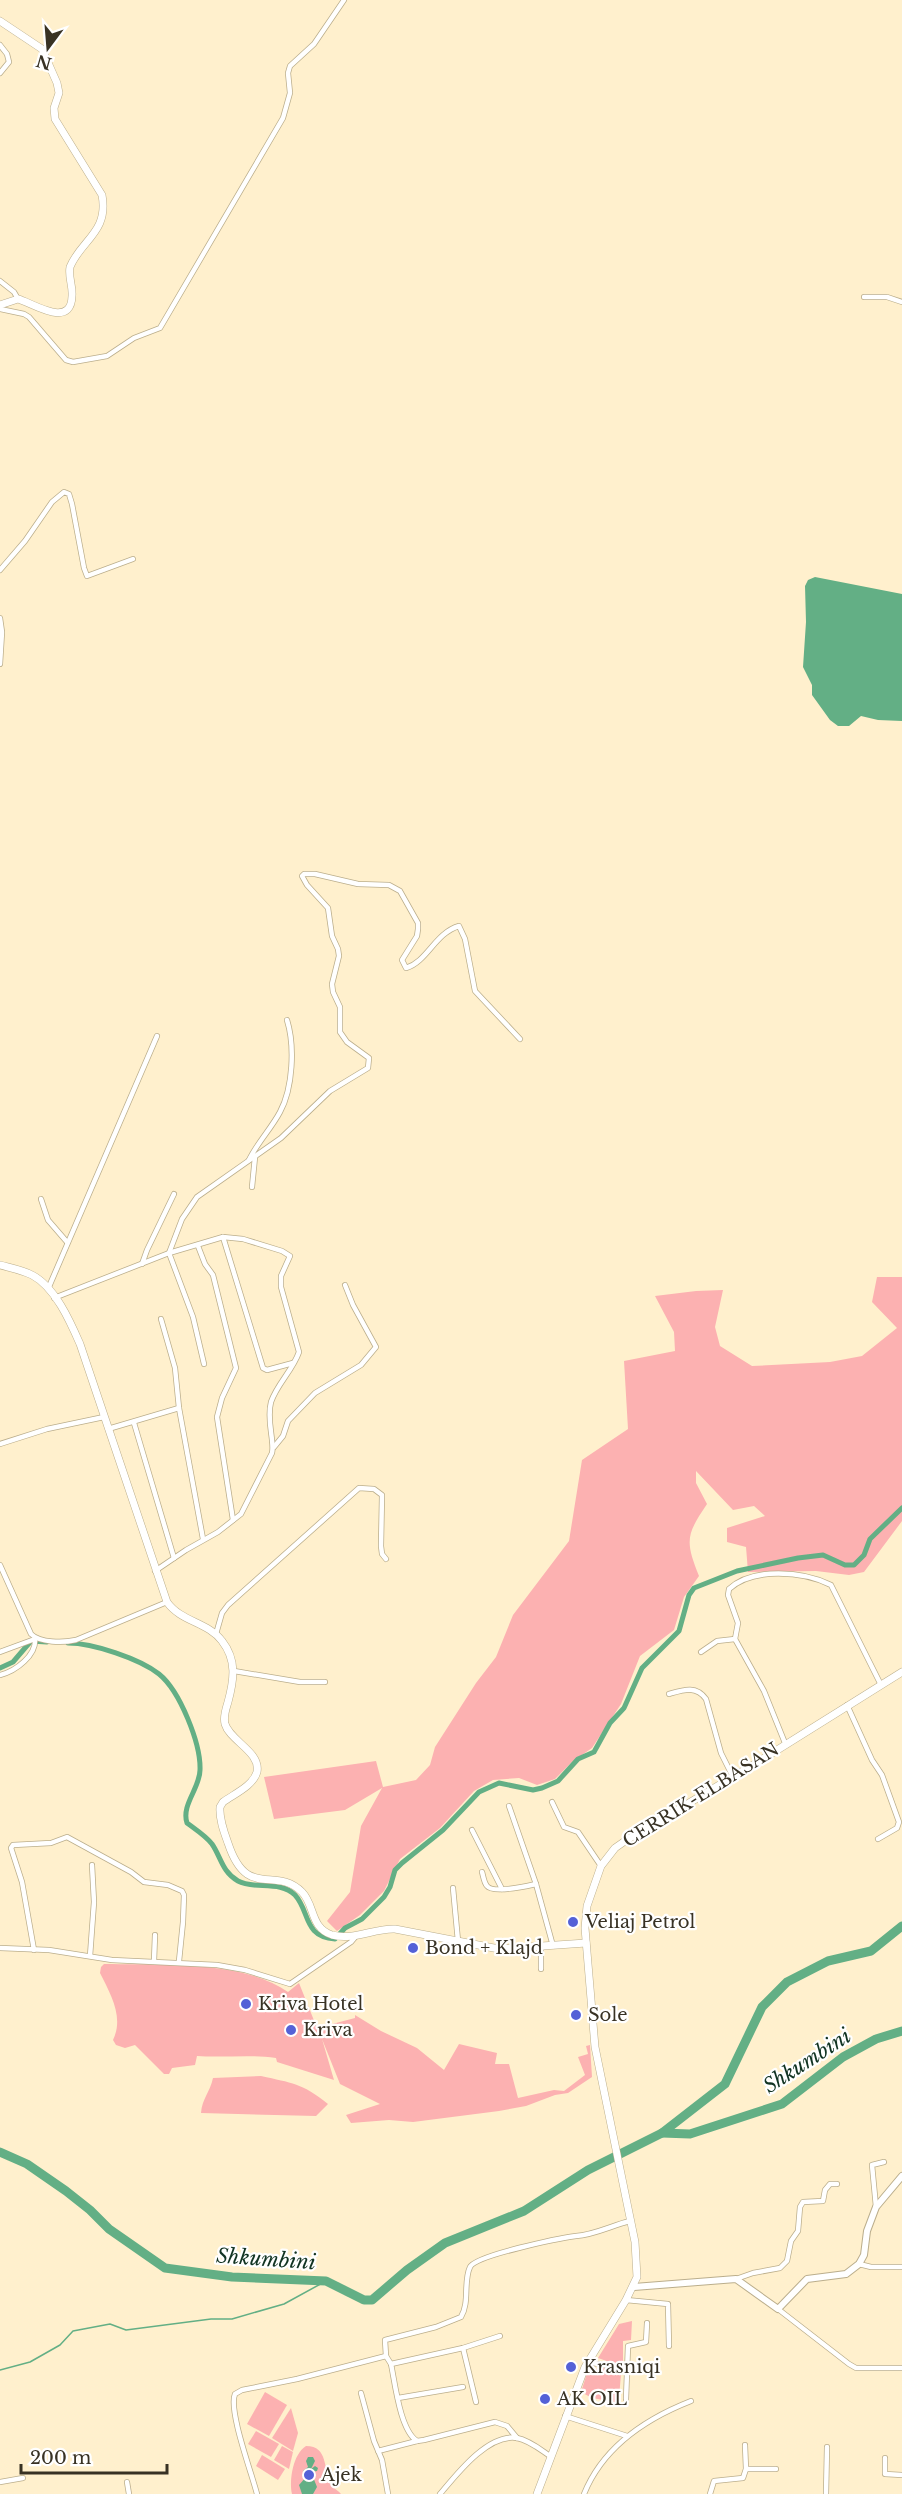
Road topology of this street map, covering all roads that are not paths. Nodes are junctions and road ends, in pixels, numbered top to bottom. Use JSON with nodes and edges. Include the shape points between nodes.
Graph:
{"nodes":[{"id":1,"x":344,"y":0,"type":"edge"},
{"id":2,"x":0,"y":21,"type":"edge"},
{"id":3,"x":0,"y":45,"type":"edge"},
{"id":4,"x":0,"y":73,"type":"edge"},
{"id":5,"x":0,"y":280,"type":"edge"},
{"id":6,"x":864,"y":297,"type":"dead end"},
{"id":7,"x":18,"y":299,"type":"junction"},
{"id":8,"x":902,"y":302,"type":"edge"},
{"id":9,"x":0,"y":307,"type":"edge"},
{"id":10,"x":133,"y":559,"type":"dead end"},
{"id":11,"x":0,"y":570,"type":"edge"},
{"id":12,"x":0,"y":618,"type":"edge"},
{"id":13,"x":0,"y":664,"type":"edge"},
{"id":14,"x":287,"y":1020,"type":"dead end"},
{"id":15,"x":157,"y":1036,"type":"dead end"},
{"id":16,"x":519,"y":1039,"type":"dead end"},
{"id":17,"x":255,"y":1157,"type":"junction"},
{"id":18,"x":249,"y":1160,"type":"junction"},
{"id":19,"x":252,"y":1187,"type":"dead end"},
{"id":20,"x":174,"y":1194,"type":"dead end"},
{"id":21,"x":41,"y":1199,"type":"dead end"},
{"id":22,"x":223,"y":1238,"type":"junction"},
{"id":23,"x":67,"y":1242,"type":"junction"},
{"id":24,"x":198,"y":1246,"type":"junction"},
{"id":25,"x":169,"y":1253,"type":"junction"},
{"id":26,"x":142,"y":1264,"type":"junction"},
{"id":27,"x":0,"y":1265,"type":"edge"},
{"id":28,"x":345,"y":1285,"type":"dead end"},
{"id":29,"x":48,"y":1289,"type":"junction"},
{"id":30,"x":54,"y":1298,"type":"junction"},
{"id":31,"x":161,"y":1319,"type":"dead end"},
{"id":32,"x":293,"y":1363,"type":"junction"},
{"id":33,"x":204,"y":1364,"type":"dead end"},
{"id":34,"x":179,"y":1408,"type":"junction"},
{"id":35,"x":104,"y":1417,"type":"junction"},
{"id":36,"x":134,"y":1423,"type":"junction"},
{"id":37,"x":108,"y":1429,"type":"junction"},
{"id":38,"x":0,"y":1444,"type":"edge"},
{"id":39,"x":274,"y":1447,"type":"junction"},
{"id":40,"x":233,"y":1520,"type":"junction"},
{"id":41,"x":203,"y":1539,"type":"junction"},
{"id":42,"x":174,"y":1558,"type":"junction"},
{"id":43,"x":386,"y":1559,"type":"dead end"},
{"id":44,"x":0,"y":1565,"type":"edge"},
{"id":45,"x":155,"y":1572,"type":"junction"},
{"id":46,"x":166,"y":1602,"type":"junction"},
{"id":47,"x":216,"y":1634,"type":"junction"},
{"id":48,"x":735,"y":1639,"type":"junction"},
{"id":49,"x":35,"y":1641,"type":"junction"},
{"id":50,"x":0,"y":1652,"type":"edge"},
{"id":51,"x":701,"y":1652,"type":"dead end"},
{"id":52,"x":234,"y":1671,"type":"junction"},
{"id":53,"x":902,"y":1672,"type":"edge"},
{"id":54,"x":0,"y":1675,"type":"edge"},
{"id":55,"x":325,"y":1682,"type":"dead end"},
{"id":56,"x":881,"y":1685,"type":"junction"},
{"id":57,"x":669,"y":1694,"type":"dead end"},
{"id":58,"x":847,"y":1705,"type":"junction"},
{"id":59,"x":785,"y":1743,"type":"junction"},
{"id":60,"x":733,"y":1777,"type":"junction"},
{"id":61,"x":552,"y":1802,"type":"dead end"},
{"id":62,"x":509,"y":1806,"type":"dead end"},
{"id":63,"x":472,"y":1830,"type":"dead end"},
{"id":64,"x":878,"y":1839,"type":"dead end"},
{"id":65,"x":92,"y":1865,"type":"dead end"},
{"id":66,"x":601,"y":1866,"type":"junction"},
{"id":67,"x":482,"y":1872,"type":"dead end"},
{"id":68,"x":537,"y":1884,"type":"junction"},
{"id":69,"x":453,"y":1888,"type":"dead end"},
{"id":70,"x":502,"y":1889,"type":"junction"},
{"id":71,"x":155,"y":1935,"type":"dead end"},
{"id":72,"x":356,"y":1936,"type":"junction"},
{"id":73,"x":458,"y":1941,"type":"junction"},
{"id":74,"x":586,"y":1943,"type":"junction"},
{"id":75,"x":553,"y":1946,"type":"junction"},
{"id":76,"x":541,"y":1947,"type":"junction"},
{"id":77,"x":0,"y":1948,"type":"edge"},
{"id":78,"x":34,"y":1950,"type":"junction"},
{"id":79,"x":90,"y":1956,"type":"junction"},
{"id":80,"x":154,"y":1961,"type":"junction"},
{"id":81,"x":178,"y":1961,"type":"junction"},
{"id":82,"x":541,"y":1969,"type":"dead end"},
{"id":83,"x":884,"y":2162,"type":"dead end"},
{"id":84,"x":902,"y":2176,"type":"edge"},
{"id":85,"x":837,"y":2184,"type":"dead end"},
{"id":86,"x":876,"y":2207,"type":"junction"},
{"id":87,"x":630,"y":2221,"type":"junction"},
{"id":88,"x":858,"y":2264,"type":"junction"},
{"id":89,"x":902,"y":2267,"type":"edge"},
{"id":90,"x":736,"y":2279,"type":"junction"},
{"id":91,"x":634,"y":2287,"type":"junction"},
{"id":92,"x":626,"y":2300,"type":"junction"},
{"id":93,"x":778,"y":2309,"type":"junction"},
{"id":94,"x":647,"y":2323,"type":"dead end"},
{"id":95,"x":500,"y":2336,"type":"dead end"},
{"id":96,"x":669,"y":2346,"type":"dead end"},
{"id":97,"x":463,"y":2348,"type":"junction"},
{"id":98,"x":386,"y":2356,"type":"junction"},
{"id":99,"x":587,"y":2362,"type":"junction"},
{"id":100,"x":391,"y":2364,"type":"junction"},
{"id":101,"x":902,"y":2368,"type":"edge"},
{"id":102,"x":627,"y":2369,"type":"junction"},
{"id":103,"x":463,"y":2387,"type":"dead end"},
{"id":104,"x":361,"y":2393,"type":"dead end"},
{"id":105,"x":398,"y":2398,"type":"junction"},
{"id":106,"x":626,"y":2399,"type":"dead end"},
{"id":107,"x":691,"y":2401,"type":"dead end"},
{"id":108,"x":476,"y":2402,"type":"dead end"},
{"id":109,"x":565,"y":2416,"type":"junction"},
{"id":110,"x":627,"y":2436,"type":"junction"},
{"id":111,"x":517,"y":2438,"type":"junction"},
{"id":112,"x":417,"y":2441,"type":"junction"},
{"id":113,"x":745,"y":2445,"type":"dead end"},
{"id":114,"x":827,"y":2447,"type":"dead end"},
{"id":115,"x":378,"y":2451,"type":"junction"},
{"id":116,"x":550,"y":2456,"type":"junction"},
{"id":117,"x":885,"y":2458,"type":"dead end"},
{"id":118,"x":746,"y":2469,"type":"junction"},
{"id":119,"x":776,"y":2469,"type":"dead end"},
{"id":120,"x":902,"y":2475,"type":"edge"},
{"id":121,"x":23,"y":2478,"type":"dead end"},
{"id":122,"x":0,"y":2482,"type":"edge"},
{"id":123,"x":127,"y":2482,"type":"dead end"},
{"id":124,"x":129,"y":2494,"type":"edge"},
{"id":125,"x":257,"y":2494,"type":"edge"},
{"id":126,"x":388,"y":2494,"type":"edge"},
{"id":127,"x":440,"y":2494,"type":"edge"},
{"id":128,"x":537,"y":2494,"type":"edge"},
{"id":129,"x":584,"y":2494,"type":"edge"},
{"id":130,"x":710,"y":2494,"type":"edge"},
{"id":131,"x":826,"y":2494,"type":"edge"}],
"edges":[{"from":1,"to":9,"type":"street","via":[[314,44],[290,66],[290,93],[282,118],[160,328],[134,338],[107,356],[73,362],[66,360],[29,317]]},
{"from":2,"to":7,"type":"main road","via":[[42,48],[59,93],[55,119],[102,195],[104,205],[93,237],[70,267],[70,305],[52,313]]},
{"from":3,"to":4,"type":"street","via":[[9,58],[8,66]]},
{"from":5,"to":7,"type":"street"},
{"from":6,"to":8,"type":"street","via":[[887,297]]},
{"from":7,"to":9,"type":"main road"},
{"from":10,"to":11,"type":"street","via":[[87,576],[72,504],[69,494],[64,492]]},
{"from":12,"to":13,"type":"street"},
{"from":14,"to":18,"type":"street","via":[[292,1054],[284,1104]]},
{"from":15,"to":23,"type":"street"},
{"from":16,"to":17,"type":"street","via":[[474,991],[459,926],[444,933],[406,968],[402,960],[417,936],[418,923],[400,891],[389,885],[304,874],[307,885],[328,908],[338,949],[332,984],[340,1007],[340,1032],[370,1063],[330,1091]]},
{"from":17,"to":18,"type":"street"},
{"from":17,"to":19,"type":"street"},
{"from":18,"to":25,"type":"street","via":[[197,1197],[182,1219]]},
{"from":20,"to":26,"type":"street"},
{"from":21,"to":23,"type":"street","via":[[48,1220]]},
{"from":22,"to":24,"type":"street"},
{"from":22,"to":32,"type":"street","via":[[263,1368]]},
{"from":22,"to":32,"type":"street","via":[[243,1239],[290,1256],[281,1276],[281,1287],[299,1352]]},
{"from":23,"to":29,"type":"street"},
{"from":24,"to":25,"type":"street"},
{"from":24,"to":40,"type":"street","via":[[213,1275],[236,1368],[217,1417]]},
{"from":25,"to":26,"type":"street"},
{"from":25,"to":33,"type":"street","via":[[193,1317]]},
{"from":26,"to":30,"type":"street"},
{"from":27,"to":29,"type":"main road","via":[[30,1274]]},
{"from":28,"to":39,"type":"street","via":[[376,1347],[361,1365],[315,1393],[294,1414]]},
{"from":29,"to":30,"type":"main road"},
{"from":30,"to":35,"type":"main road","via":[[80,1344]]},
{"from":31,"to":34,"type":"street","via":[[176,1368]]},
{"from":32,"to":39,"type":"street","via":[[269,1411],[269,1433]]},
{"from":34,"to":36,"type":"street"},
{"from":34,"to":41,"type":"street"},
{"from":35,"to":37,"type":"main road"},
{"from":35,"to":38,"type":"street","via":[[57,1426]]},
{"from":36,"to":37,"type":"street"},
{"from":36,"to":42,"type":"street"},
{"from":37,"to":45,"type":"main road"},
{"from":39,"to":40,"type":"street","via":[[241,1514]]},
{"from":40,"to":41,"type":"street"},
{"from":41,"to":42,"type":"street"},
{"from":42,"to":45,"type":"street"},
{"from":43,"to":47,"type":"street","via":[[381,1546],[382,1495],[374,1489],[359,1488],[225,1608]]},
{"from":44,"to":49,"type":"street"},
{"from":45,"to":46,"type":"main road"},
{"from":46,"to":47,"type":"main road","via":[[175,1612]]},
{"from":46,"to":49,"type":"street","via":[[70,1641]]},
{"from":47,"to":52,"type":"main road"},
{"from":48,"to":51,"type":"street","via":[[717,1641]]},
{"from":48,"to":56,"type":"street","via":[[738,1623],[728,1595],[732,1586],[772,1574],[806,1576],[831,1585]]},
{"from":48,"to":59,"type":"street","via":[[764,1691]]},
{"from":49,"to":50,"type":"street"},
{"from":49,"to":54,"type":"street","via":[[17,1668]]},
{"from":52,"to":55,"type":"street","via":[[300,1682]]},
{"from":52,"to":72,"type":"main road","via":[[225,1723],[257,1765],[254,1778],[220,1807],[234,1859],[251,1876],[300,1890],[322,1930],[338,1936]]},
{"from":53,"to":56,"type":"main road","name":"CERRIK-ELBASAN"},
{"from":56,"to":58,"type":"main road","name":"CERRIK-ELBASAN"},
{"from":57,"to":60,"type":"street","via":[[689,1689],[702,1693]]},
{"from":58,"to":59,"type":"main road","name":"CERRIK-ELBASAN"},
{"from":58,"to":64,"type":"street","via":[[882,1775],[899,1822],[897,1828]]},
{"from":59,"to":60,"type":"main road","name":"CERRIK-ELBASAN"},
{"from":60,"to":66,"type":"main road","name":"CERRIK-ELBASAN","via":[[625,1841]]},
{"from":61,"to":66,"type":"street","via":[[564,1827],[578,1832]]},
{"from":62,"to":68,"type":"street"},
{"from":63,"to":70,"type":"street"},
{"from":65,"to":79,"type":"street"},
{"from":66,"to":74,"type":"main road","name":"CERRIK-ELBASAN","via":[[587,1905]]},
{"from":67,"to":70,"type":"street","via":[[487,1887]]},
{"from":68,"to":70,"type":"street"},
{"from":68,"to":75,"type":"street"},
{"from":69,"to":73,"type":"street"},
{"from":71,"to":80,"type":"street"},
{"from":72,"to":73,"type":"main road","via":[[395,1929]]},
{"from":72,"to":81,"type":"street","via":[[290,1984],[227,1966]]},
{"from":73,"to":76,"type":"main road","via":[[499,1949]]},
{"from":74,"to":75,"type":"main road"},
{"from":74,"to":87,"type":"main road","name":"CERRIK-ELBASAN","via":[[595,2047]]},
{"from":75,"to":76,"type":"main road"},
{"from":76,"to":82,"type":"street"},
{"from":77,"to":78,"type":"street"},
{"from":78,"to":79,"type":"street"},
{"from":78,"to":81,"type":"street","via":[[22,1882],[11,1848],[67,1837],[144,1882],[168,1885],[182,1892]]},
{"from":79,"to":80,"type":"street"},
{"from":80,"to":81,"type":"street"},
{"from":83,"to":86,"type":"street","via":[[872,2165]]},
{"from":84,"to":86,"type":"street"},
{"from":85,"to":90,"type":"street","via":[[830,2184],[825,2190],[823,2201],[803,2202],[787,2262],[780,2268]]},
{"from":86,"to":88,"type":"street","via":[[864,2255]]},
{"from":87,"to":91,"type":"main road","via":[[638,2259]]},
{"from":87,"to":98,"type":"street","via":[[502,2252],[474,2263],[461,2317],[436,2328],[386,2339]]},
{"from":88,"to":89,"type":"street"},
{"from":88,"to":93,"type":"street","via":[[846,2274],[807,2279]]},
{"from":90,"to":91,"type":"street"},
{"from":90,"to":93,"type":"street"},
{"from":91,"to":92,"type":"main road"},
{"from":92,"to":96,"type":"street","via":[[668,2304]]},
{"from":92,"to":99,"type":"main road"},
{"from":93,"to":101,"type":"street","via":[[856,2368]]},
{"from":94,"to":102,"type":"street","via":[[646,2342],[628,2346]]},
{"from":95,"to":97,"type":"street"},
{"from":97,"to":100,"type":"street"},
{"from":97,"to":108,"type":"street"},
{"from":98,"to":100,"type":"street"},
{"from":98,"to":125,"type":"street","via":[[235,2394],[232,2402],[236,2426]]},
{"from":99,"to":102,"type":"street"},
{"from":99,"to":109,"type":"main road"},
{"from":100,"to":105,"type":"street"},
{"from":102,"to":106,"type":"street"},
{"from":103,"to":105,"type":"street"},
{"from":104,"to":115,"type":"street"},
{"from":105,"to":112,"type":"street","via":[[406,2426]]},
{"from":107,"to":110,"type":"street","via":[[655,2417]]},
{"from":109,"to":110,"type":"street"},
{"from":109,"to":116,"type":"main road"},
{"from":110,"to":129,"type":"street","via":[[598,2468]]},
{"from":111,"to":112,"type":"street","via":[[507,2426],[495,2422]]},
{"from":111,"to":116,"type":"street"},
{"from":111,"to":127,"type":"street","via":[[479,2452]]},
{"from":112,"to":115,"type":"street"},
{"from":113,"to":118,"type":"street"},
{"from":114,"to":131,"type":"street"},
{"from":115,"to":126,"type":"street"},
{"from":116,"to":128,"type":"main road"},
{"from":117,"to":120,"type":"street","via":[[885,2474]]},
{"from":118,"to":119,"type":"street"},
{"from":118,"to":130,"type":"street","via":[[740,2480],[714,2481]]},
{"from":121,"to":122,"type":"street"},
{"from":123,"to":124,"type":"street"}]}
